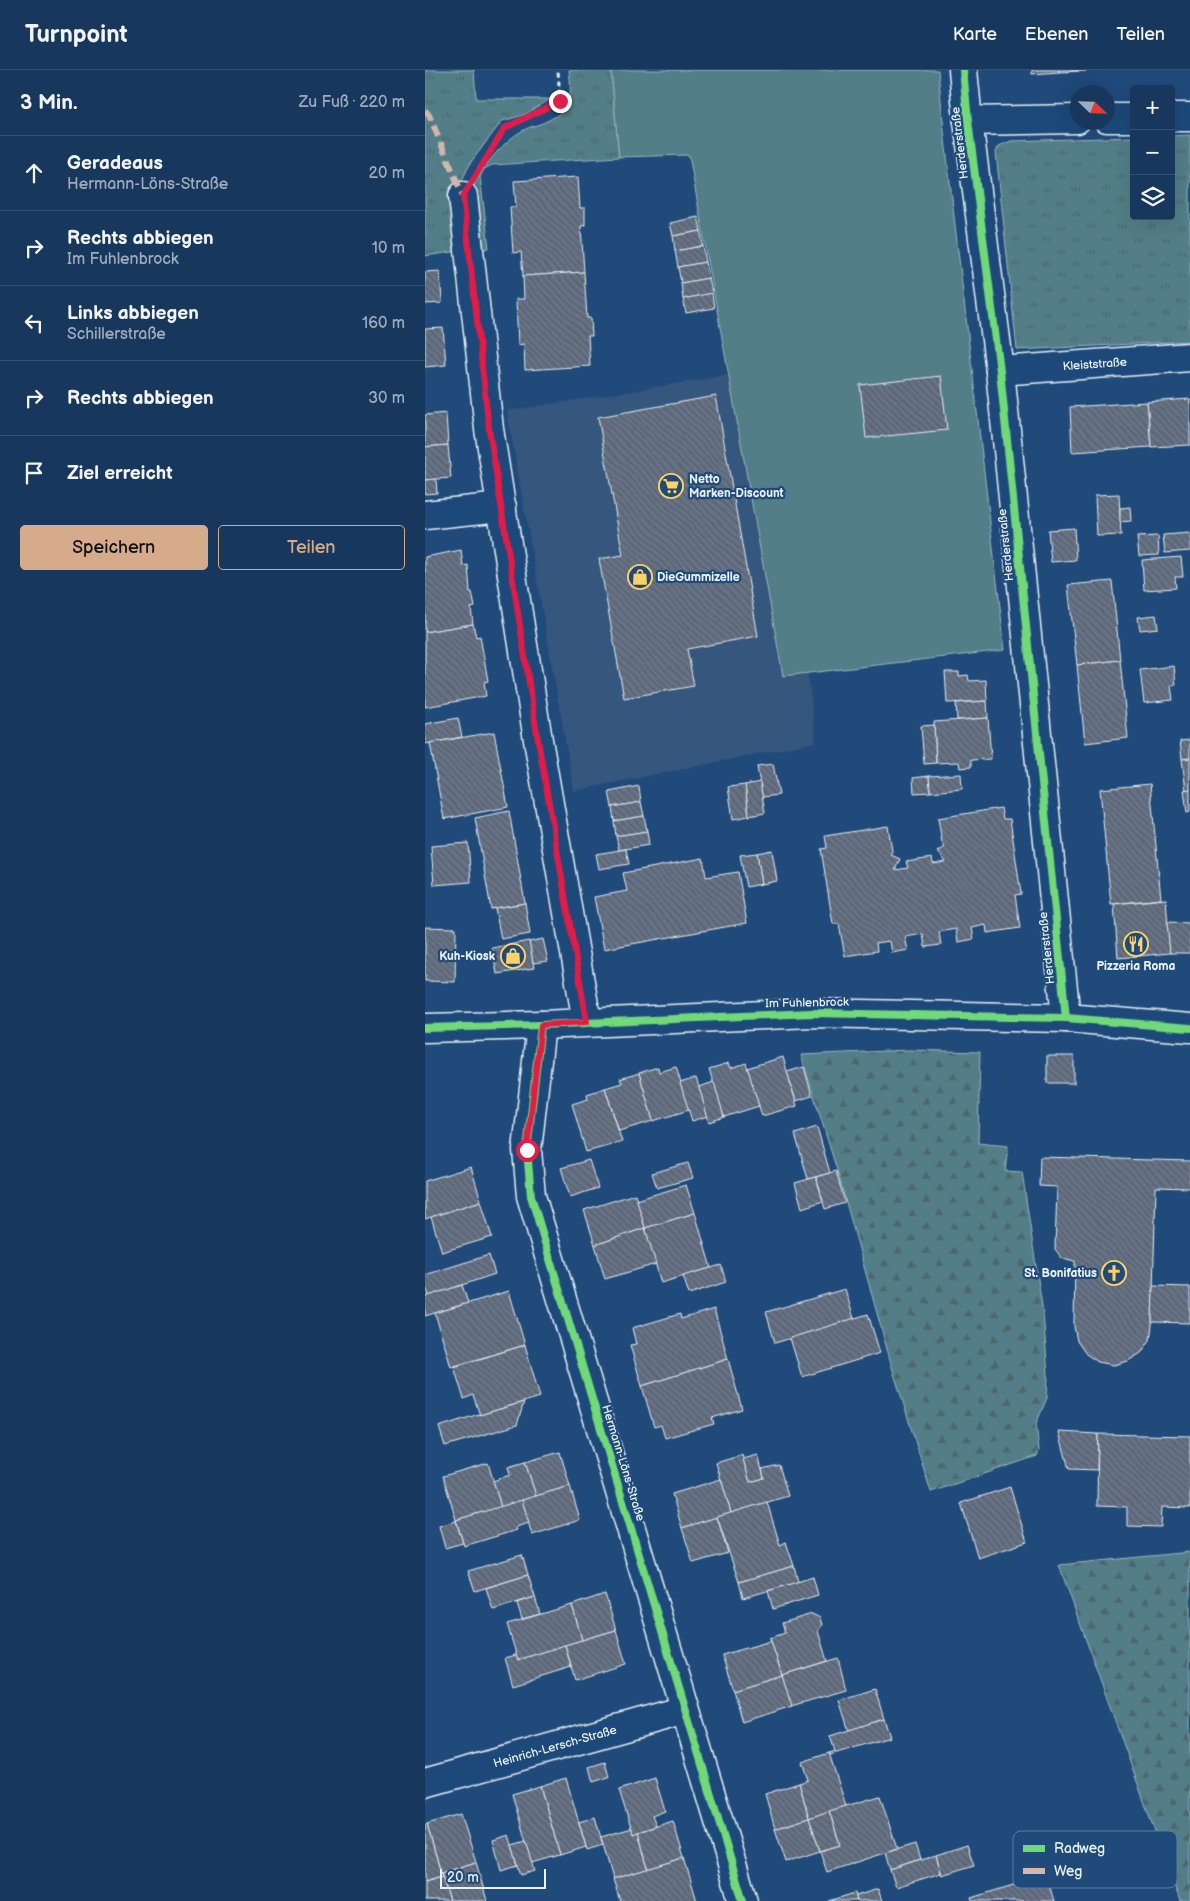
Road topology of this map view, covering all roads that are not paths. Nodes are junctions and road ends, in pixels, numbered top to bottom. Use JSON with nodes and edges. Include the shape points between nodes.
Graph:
{"nodes":[{"id":1,"x":963,"y":70,"type":"edge"},
{"id":2,"x":1190,"y":116,"type":"edge"},
{"id":3,"x":1175,"y":117,"type":"edge"},
{"id":4,"x":1115,"y":118,"type":"edge"},
{"id":5,"x":1130,"y":118,"type":"edge"},
{"id":6,"x":1070,"y":119,"type":"edge"},
{"id":7,"x":968,"y":121,"type":"junction"},
{"id":8,"x":463,"y":196,"type":"road end"},
{"id":9,"x":1190,"y":357,"type":"edge"},
{"id":10,"x":1000,"y":371,"type":"junction"},
{"id":11,"x":502,"y":507,"type":"junction"},
{"id":12,"x":425,"y":515,"type":"edge"},
{"id":13,"x":1066,"y":1018,"type":"junction"},
{"id":14,"x":587,"y":1022,"type":"junction"},
{"id":15,"x":541,"y":1025,"type":"junction"},
{"id":16,"x":425,"y":1028,"type":"edge"},
{"id":17,"x":1190,"y":1028,"type":"edge"},
{"id":18,"x":685,"y":1710,"type":"junction"},
{"id":19,"x":425,"y":1783,"type":"edge"},
{"id":20,"x":743,"y":1901,"type":"edge"}],
"edges":[{"from":1,"to":7,"type":"street","name":"Herderstraße"},
{"from":2,"to":3,"type":"street"},
{"from":4,"to":5,"type":"street"},
{"from":6,"to":7,"type":"street"},
{"from":7,"to":10,"type":"street","name":"Herderstraße"},
{"from":8,"to":11,"type":"street","via":[[489,429]]},
{"from":9,"to":10,"type":"street","name":"Kleiststraße"},
{"from":10,"to":13,"type":"street","name":"Herderstraße"},
{"from":11,"to":12,"type":"street"},
{"from":11,"to":14,"type":"street"},
{"from":13,"to":14,"type":"street","name":"Im Fuhlenbrock","via":[[811,1013]]},
{"from":13,"to":17,"type":"street","name":"Im Fuhlenbrock"},
{"from":14,"to":15,"type":"street","name":"Im Fuhlenbrock"},
{"from":15,"to":16,"type":"street","name":"Im Fuhlenbrock"},
{"from":15,"to":18,"type":"street","name":"Hermann-Löns-Straße","via":[[527,1150],[531,1196]]},
{"from":18,"to":19,"type":"street","name":"Heinrich-Lersch-Straße"},
{"from":18,"to":20,"type":"street","name":"Hermann-Löns-Straße"}]}
